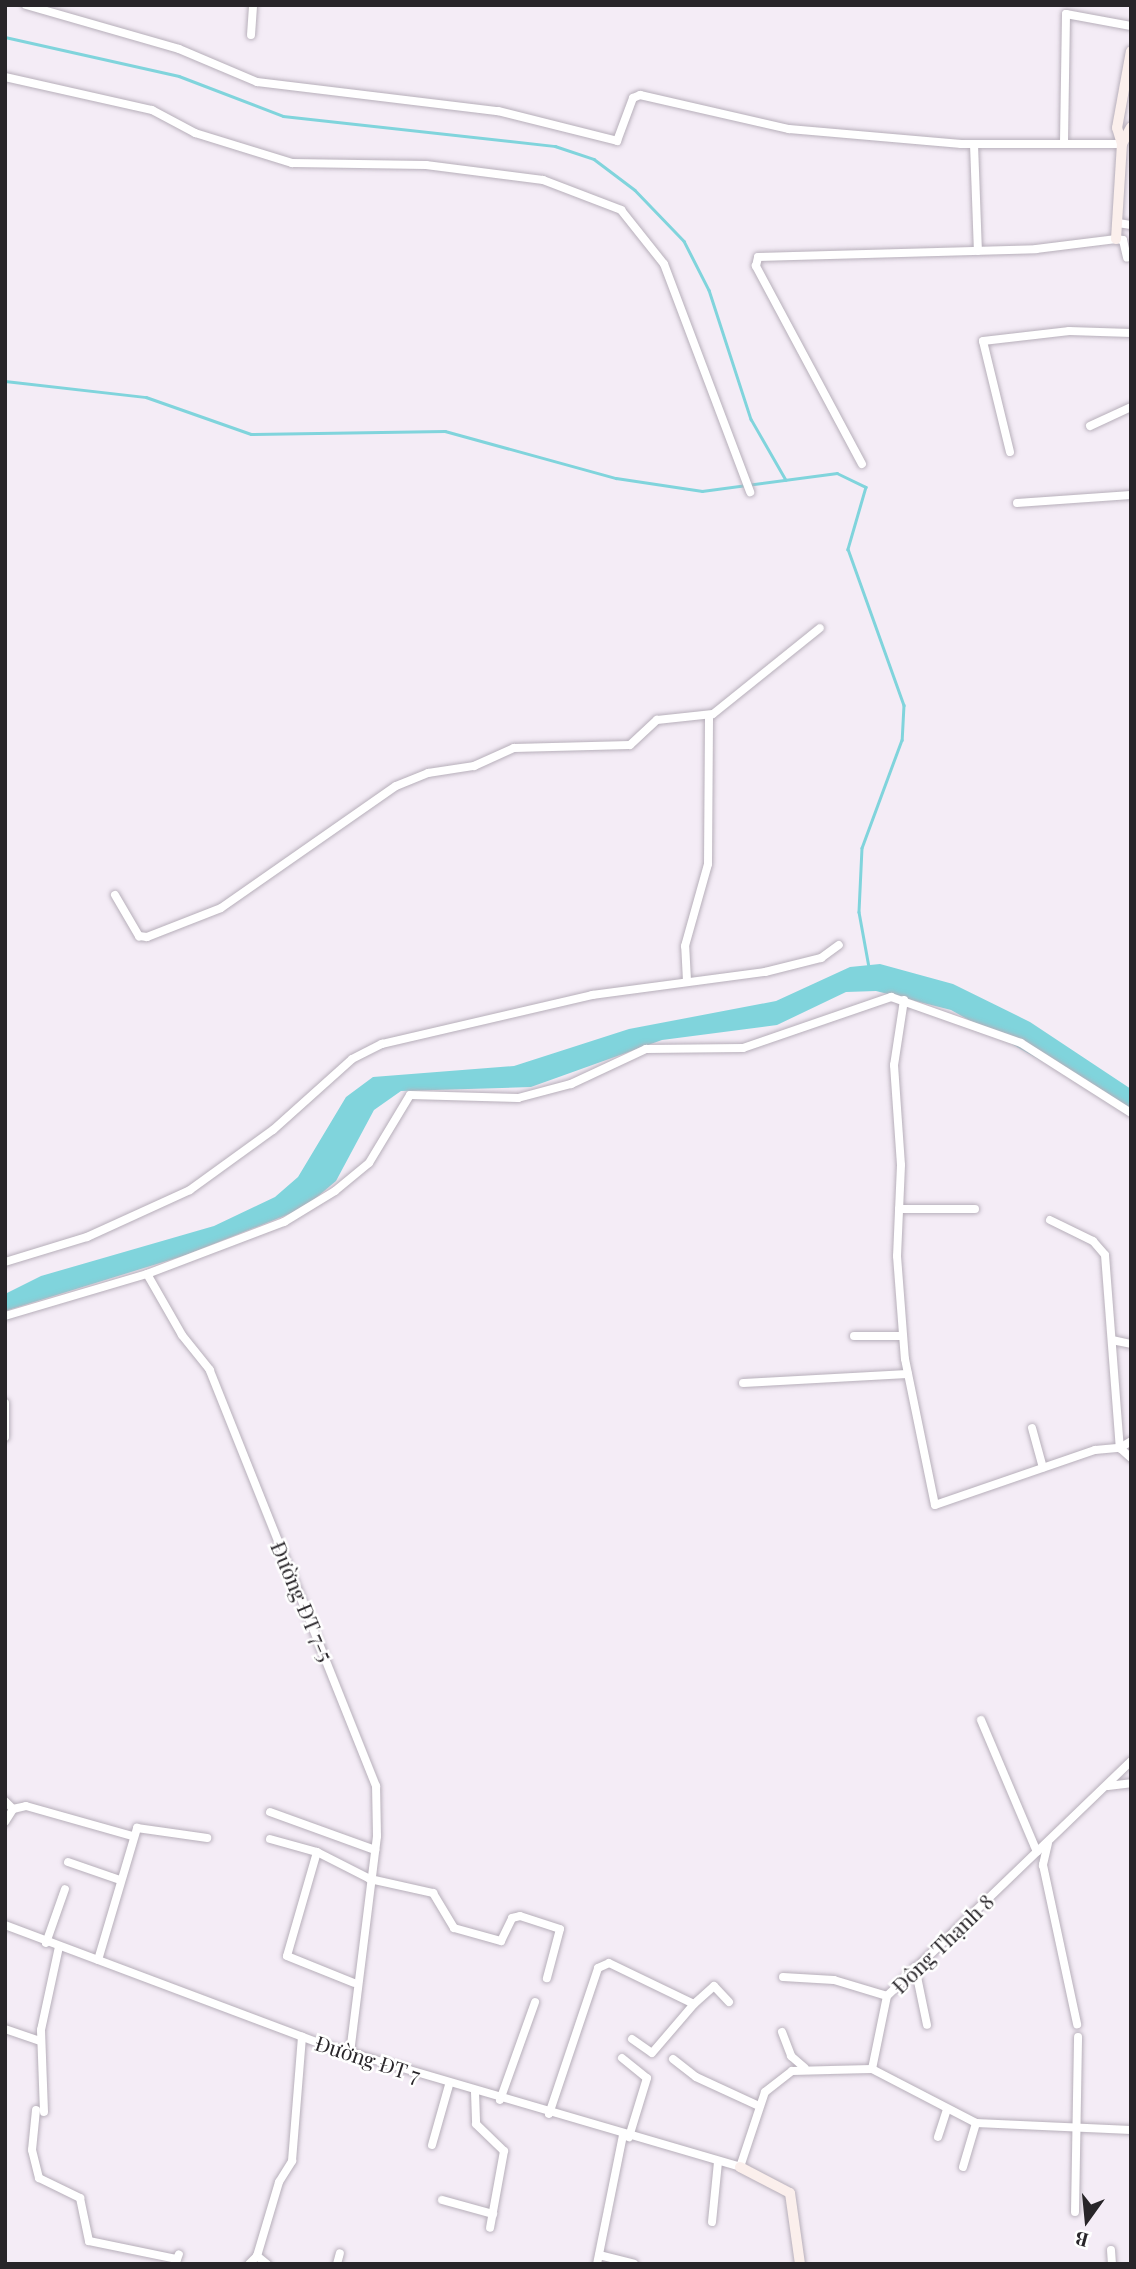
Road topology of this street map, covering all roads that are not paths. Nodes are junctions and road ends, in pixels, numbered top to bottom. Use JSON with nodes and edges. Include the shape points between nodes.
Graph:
{"nodes":[{"id":1,"x":26,"y":5,"type":"edge"},
{"id":2,"x":253,"y":5,"type":"edge"},
{"id":3,"x":1131,"y":26,"type":"edge"},
{"id":4,"x":251,"y":35,"type":"dead end"},
{"id":5,"x":1131,"y":51,"type":"edge"},
{"id":6,"x":5,"y":77,"type":"edge"},
{"id":7,"x":1131,"y":127,"type":"edge"},
{"id":8,"x":1064,"y":142,"type":"junction"},
{"id":9,"x":974,"y":144,"type":"junction"},
{"id":10,"x":1122,"y":144,"type":"junction"},
{"id":11,"x":1118,"y":223,"type":"junction"},
{"id":12,"x":1131,"y":225,"type":"edge"},
{"id":13,"x":1116,"y":239,"type":"junction"},
{"id":14,"x":978,"y":251,"type":"junction"},
{"id":15,"x":1127,"y":258,"type":"dead end"},
{"id":16,"x":1131,"y":332,"type":"edge"},
{"id":17,"x":1131,"y":407,"type":"edge"},
{"id":18,"x":1090,"y":426,"type":"dead end"},
{"id":19,"x":1010,"y":453,"type":"dead end"},
{"id":20,"x":862,"y":464,"type":"dead end"},
{"id":21,"x":750,"y":492,"type":"dead end"},
{"id":22,"x":1131,"y":495,"type":"edge"},
{"id":23,"x":1017,"y":503,"type":"dead end"},
{"id":24,"x":820,"y":628,"type":"dead end"},
{"id":25,"x":709,"y":715,"type":"junction"},
{"id":26,"x":115,"y":894,"type":"dead end"},
{"id":27,"x":839,"y":945,"type":"dead end"},
{"id":28,"x":687,"y":981,"type":"junction"},
{"id":29,"x":904,"y":1000,"type":"junction"},
{"id":30,"x":1131,"y":1114,"type":"edge"},
{"id":31,"x":899,"y":1209,"type":"junction"},
{"id":32,"x":975,"y":1209,"type":"dead end"},
{"id":33,"x":1050,"y":1220,"type":"dead end"},
{"id":34,"x":5,"y":1262,"type":"edge"},
{"id":35,"x":147,"y":1274,"type":"junction"},
{"id":36,"x":5,"y":1316,"type":"edge"},
{"id":37,"x":854,"y":1336,"type":"dead end"},
{"id":38,"x":903,"y":1336,"type":"junction"},
{"id":39,"x":1112,"y":1340,"type":"junction"},
{"id":40,"x":1131,"y":1344,"type":"edge"},
{"id":41,"x":908,"y":1374,"type":"junction"},
{"id":42,"x":743,"y":1383,"type":"dead end"},
{"id":43,"x":5,"y":1403,"type":"edge"},
{"id":44,"x":1032,"y":1428,"type":"dead end"},
{"id":45,"x":5,"y":1437,"type":"edge"},
{"id":46,"x":1131,"y":1441,"type":"edge"},
{"id":47,"x":1120,"y":1448,"type":"junction"},
{"id":48,"x":1131,"y":1458,"type":"edge"},
{"id":49,"x":1043,"y":1468,"type":"junction"},
{"id":50,"x":981,"y":1720,"type":"dead end"},
{"id":51,"x":1131,"y":1761,"type":"edge"},
{"id":52,"x":1131,"y":1783,"type":"edge"},
{"id":53,"x":1108,"y":1786,"type":"junction"},
{"id":54,"x":5,"y":1801,"type":"edge"},
{"id":55,"x":13,"y":1810,"type":"junction"},
{"id":56,"x":270,"y":1812,"type":"dead end"},
{"id":57,"x":5,"y":1822,"type":"edge"},
{"id":58,"x":132,"y":1836,"type":"junction"},
{"id":59,"x":207,"y":1838,"type":"dead end"},
{"id":60,"x":270,"y":1839,"type":"dead end"},
{"id":61,"x":1048,"y":1843,"type":"junction"},
{"id":62,"x":375,"y":1850,"type":"junction"},
{"id":63,"x":317,"y":1852,"type":"junction"},
{"id":64,"x":1037,"y":1852,"type":"junction"},
{"id":65,"x":68,"y":1863,"type":"dead end"},
{"id":66,"x":370,"y":1879,"type":"junction"},
{"id":67,"x":120,"y":1880,"type":"junction"},
{"id":68,"x":65,"y":1889,"type":"dead end"},
{"id":69,"x":5,"y":1925,"type":"edge"},
{"id":70,"x":47,"y":1942,"type":"junction"},
{"id":71,"x":59,"y":1947,"type":"junction"},
{"id":72,"x":98,"y":1960,"type":"junction"},
{"id":73,"x":915,"y":1967,"type":"junction"},
{"id":74,"x":783,"y":1977,"type":"dead end"},
{"id":75,"x":547,"y":1979,"type":"dead end"},
{"id":76,"x":354,"y":1983,"type":"junction"},
{"id":77,"x":887,"y":1996,"type":"junction"},
{"id":78,"x":535,"y":2002,"type":"dead end"},
{"id":79,"x":729,"y":2002,"type":"dead end"},
{"id":80,"x":694,"y":2004,"type":"junction"},
{"id":81,"x":1077,"y":2024,"type":"dead end"},
{"id":82,"x":927,"y":2025,"type":"dead end"},
{"id":83,"x":5,"y":2029,"type":"edge"},
{"id":84,"x":782,"y":2032,"type":"dead end"},
{"id":85,"x":302,"y":2036,"type":"junction"},
{"id":86,"x":1078,"y":2038,"type":"dead end"},
{"id":87,"x":632,"y":2039,"type":"dead end"},
{"id":88,"x":40,"y":2041,"type":"junction"},
{"id":89,"x":350,"y":2053,"type":"junction"},
{"id":90,"x":622,"y":2058,"type":"dead end"},
{"id":91,"x":673,"y":2059,"type":"dead end"},
{"id":92,"x":805,"y":2068,"type":"junction"},
{"id":93,"x":872,"y":2069,"type":"junction"},
{"id":94,"x":449,"y":2085,"type":"junction"},
{"id":95,"x":475,"y":2092,"type":"junction"},
{"id":96,"x":500,"y":2100,"type":"junction"},
{"id":97,"x":759,"y":2106,"type":"junction"},
{"id":98,"x":947,"y":2110,"type":"junction"},
{"id":99,"x":549,"y":2114,"type":"junction"},
{"id":100,"x":976,"y":2123,"type":"junction"},
{"id":101,"x":1071,"y":2127,"type":"junction"},
{"id":102,"x":1131,"y":2130,"type":"edge"},
{"id":103,"x":626,"y":2136,"type":"junction"},
{"id":104,"x":938,"y":2137,"type":"dead end"},
{"id":105,"x":432,"y":2145,"type":"dead end"},
{"id":106,"x":718,"y":2162,"type":"junction"},
{"id":107,"x":740,"y":2167,"type":"junction"},
{"id":108,"x":963,"y":2167,"type":"dead end"},
{"id":109,"x":442,"y":2200,"type":"dead end"},
{"id":110,"x":1075,"y":2212,"type":"dead end"},
{"id":111,"x":492,"y":2214,"type":"junction"},
{"id":112,"x":712,"y":2222,"type":"dead end"},
{"id":113,"x":490,"y":2228,"type":"dead end"},
{"id":114,"x":1111,"y":2250,"type":"dead end"},
{"id":115,"x":340,"y":2253,"type":"dead end"},
{"id":116,"x":179,"y":2254,"type":"dead end"},
{"id":117,"x":257,"y":2256,"type":"junction"},
{"id":118,"x":598,"y":2260,"type":"edge"},
{"id":119,"x":249,"y":2264,"type":"edge"},
{"id":120,"x":267,"y":2264,"type":"edge"},
{"id":121,"x":337,"y":2264,"type":"edge"},
{"id":122,"x":634,"y":2264,"type":"edge"},
{"id":123,"x":800,"y":2264,"type":"edge"},
{"id":124,"x":1112,"y":2264,"type":"edge"}],
"edges":[{"from":1,"to":9,"type":"street","via":[[179,49],[257,82],[498,111],[617,141],[631,103],[640,95],[789,129]]},
{"from":2,"to":4,"type":"street"},
{"from":3,"to":8,"type":"street","via":[[1066,14]]},
{"from":5,"to":10,"type":"street","via":[[1117,128]]},
{"from":6,"to":21,"type":"street","via":[[63,85],[152,110],[195,133],[292,163],[426,165],[543,180],[621,210],[664,264],[703,380]]},
{"from":7,"to":10,"type":"street"},
{"from":8,"to":9,"type":"street"},
{"from":8,"to":10,"type":"street"},
{"from":9,"to":14,"type":"street"},
{"from":10,"to":11,"type":"street"},
{"from":11,"to":12,"type":"street"},
{"from":11,"to":13,"type":"street"},
{"from":13,"to":14,"type":"street"},
{"from":13,"to":15,"type":"street","via":[[1123,240]]},
{"from":14,"to":20,"type":"street","via":[[758,257],[757,266]]},
{"from":16,"to":19,"type":"street","via":[[1069,331],[984,341]]},
{"from":17,"to":18,"type":"street"},
{"from":22,"to":23,"type":"street"},
{"from":24,"to":25,"type":"street","via":[[766,666],[730,705]]},
{"from":25,"to":26,"type":"street","via":[[657,720],[630,745],[524,747],[474,766],[428,773],[396,786],[221,908],[147,937],[139,936]]},
{"from":25,"to":28,"type":"street","via":[[708,864],[685,946]]},
{"from":27,"to":28,"type":"street","via":[[821,958],[765,972]]},
{"from":28,"to":34,"type":"street","via":[[592,995],[382,1045],[352,1059],[272,1130],[190,1189],[87,1237]]},
{"from":29,"to":30,"type":"street","via":[[1021,1043]]},
{"from":29,"to":31,"type":"street","via":[[894,1065]]},
{"from":29,"to":35,"type":"street","via":[[864,1002],[743,1048],[646,1049],[571,1084],[519,1098],[410,1096],[369,1163],[307,1211]]},
{"from":31,"to":32,"type":"street"},
{"from":31,"to":38,"type":"street"},
{"from":33,"to":39,"type":"street","via":[[1093,1241],[1105,1255]]},
{"from":35,"to":36,"type":"street"},
{"from":35,"to":62,"type":"street","name":"Đường ĐT 7-5","via":[[181,1335],[210,1370],[366,1754],[376,1786]]},
{"from":37,"to":38,"type":"street"},
{"from":38,"to":41,"type":"street"},
{"from":39,"to":40,"type":"street"},
{"from":39,"to":47,"type":"street"},
{"from":41,"to":42,"type":"street"},
{"from":41,"to":49,"type":"street","via":[[935,1505]]},
{"from":43,"to":45,"type":"street"},
{"from":44,"to":49,"type":"street"},
{"from":46,"to":47,"type":"street"},
{"from":47,"to":48,"type":"street"},
{"from":47,"to":49,"type":"street"},
{"from":50,"to":64,"type":"street"},
{"from":51,"to":53,"type":"street","name":"Đông Thạnh 8"},
{"from":52,"to":53,"type":"street"},
{"from":53,"to":61,"type":"street","name":"Đông Thạnh 8"},
{"from":54,"to":55,"type":"street"},
{"from":55,"to":57,"type":"street"},
{"from":55,"to":58,"type":"street","via":[[26,1806]]},
{"from":56,"to":62,"type":"street"},
{"from":58,"to":59,"type":"street","via":[[137,1828]]},
{"from":58,"to":67,"type":"street"},
{"from":60,"to":63,"type":"street"},
{"from":61,"to":64,"type":"street","name":"Đông Thạnh 8"},
{"from":61,"to":81,"type":"street","via":[[1043,1865]]},
{"from":62,"to":66,"type":"street","name":"Đường ĐT 7-5"},
{"from":63,"to":66,"type":"street"},
{"from":63,"to":76,"type":"street","via":[[287,1955]]},
{"from":64,"to":73,"type":"street","name":"Đông Thạnh 8"},
{"from":65,"to":67,"type":"street"},
{"from":66,"to":75,"type":"street","via":[[433,1893],[449,1926],[484,1938],[501,1941],[512,1918],[520,1916],[560,1929]]},
{"from":66,"to":76,"type":"street","name":"Đường ĐT 7-5"},
{"from":67,"to":72,"type":"street"},
{"from":68,"to":70,"type":"street"},
{"from":69,"to":70,"type":"street","name":"Đường ĐT 7"},
{"from":70,"to":71,"type":"street","name":"Đường ĐT 7"},
{"from":71,"to":72,"type":"street","name":"Đường ĐT 7"},
{"from":71,"to":88,"type":"street"},
{"from":72,"to":85,"type":"street","name":"Đường ĐT 7"},
{"from":73,"to":77,"type":"street","name":"Đông Thạnh 8"},
{"from":73,"to":82,"type":"street"},
{"from":74,"to":77,"type":"street","via":[[834,1980]]},
{"from":76,"to":89,"type":"street","name":"Đường ĐT 7-5"},
{"from":77,"to":93,"type":"street","name":"Đông Thạnh 8"},
{"from":78,"to":96,"type":"street"},
{"from":79,"to":80,"type":"street","via":[[714,1986]]},
{"from":80,"to":87,"type":"street","via":[[652,2053]]},
{"from":80,"to":99,"type":"street","via":[[609,1962],[598,1968]]},
{"from":83,"to":88,"type":"street"},
{"from":84,"to":92,"type":"street","via":[[791,2056]]},
{"from":85,"to":89,"type":"street","name":"Đường ĐT 7"},
{"from":85,"to":117,"type":"street","via":[[292,2161],[279,2182]]},
{"from":86,"to":101,"type":"street"},
{"from":88,"to":116,"type":"street","via":[[40,2111],[32,2150],[39,2178],[80,2198],[89,2241],[177,2259]]},
{"from":89,"to":94,"type":"street","name":"Đường ĐT 7"},
{"from":90,"to":103,"type":"street","via":[[647,2078]]},
{"from":91,"to":97,"type":"street","via":[[700,2080]]},
{"from":92,"to":93,"type":"street"},
{"from":92,"to":97,"type":"street","via":[[773,2084]]},
{"from":93,"to":98,"type":"street"},
{"from":94,"to":95,"type":"street","name":"Đường ĐT 7"},
{"from":94,"to":105,"type":"street"},
{"from":95,"to":96,"type":"street","name":"Đường ĐT 7"},
{"from":95,"to":111,"type":"street","via":[[476,2124],[504,2151]]},
{"from":96,"to":99,"type":"street","name":"Đường ĐT 7"},
{"from":97,"to":107,"type":"street"},
{"from":98,"to":100,"type":"street"},
{"from":98,"to":104,"type":"street"},
{"from":99,"to":103,"type":"street","name":"Đường ĐT 7"},
{"from":100,"to":101,"type":"street"},
{"from":100,"to":108,"type":"street"},
{"from":101,"to":102,"type":"street"},
{"from":101,"to":110,"type":"street","via":[[1079,2136]]},
{"from":103,"to":106,"type":"street","name":"Đường ĐT 7"},
{"from":103,"to":118,"type":"street"},
{"from":106,"to":107,"type":"street","name":"Đường ĐT 7"},
{"from":106,"to":112,"type":"street"},
{"from":107,"to":123,"type":"street","via":[[790,2193]]},
{"from":109,"to":111,"type":"street"},
{"from":111,"to":113,"type":"street"},
{"from":114,"to":124,"type":"street"},
{"from":115,"to":121,"type":"street"},
{"from":117,"to":119,"type":"street"},
{"from":117,"to":120,"type":"street"},
{"from":118,"to":122,"type":"street"}]}
